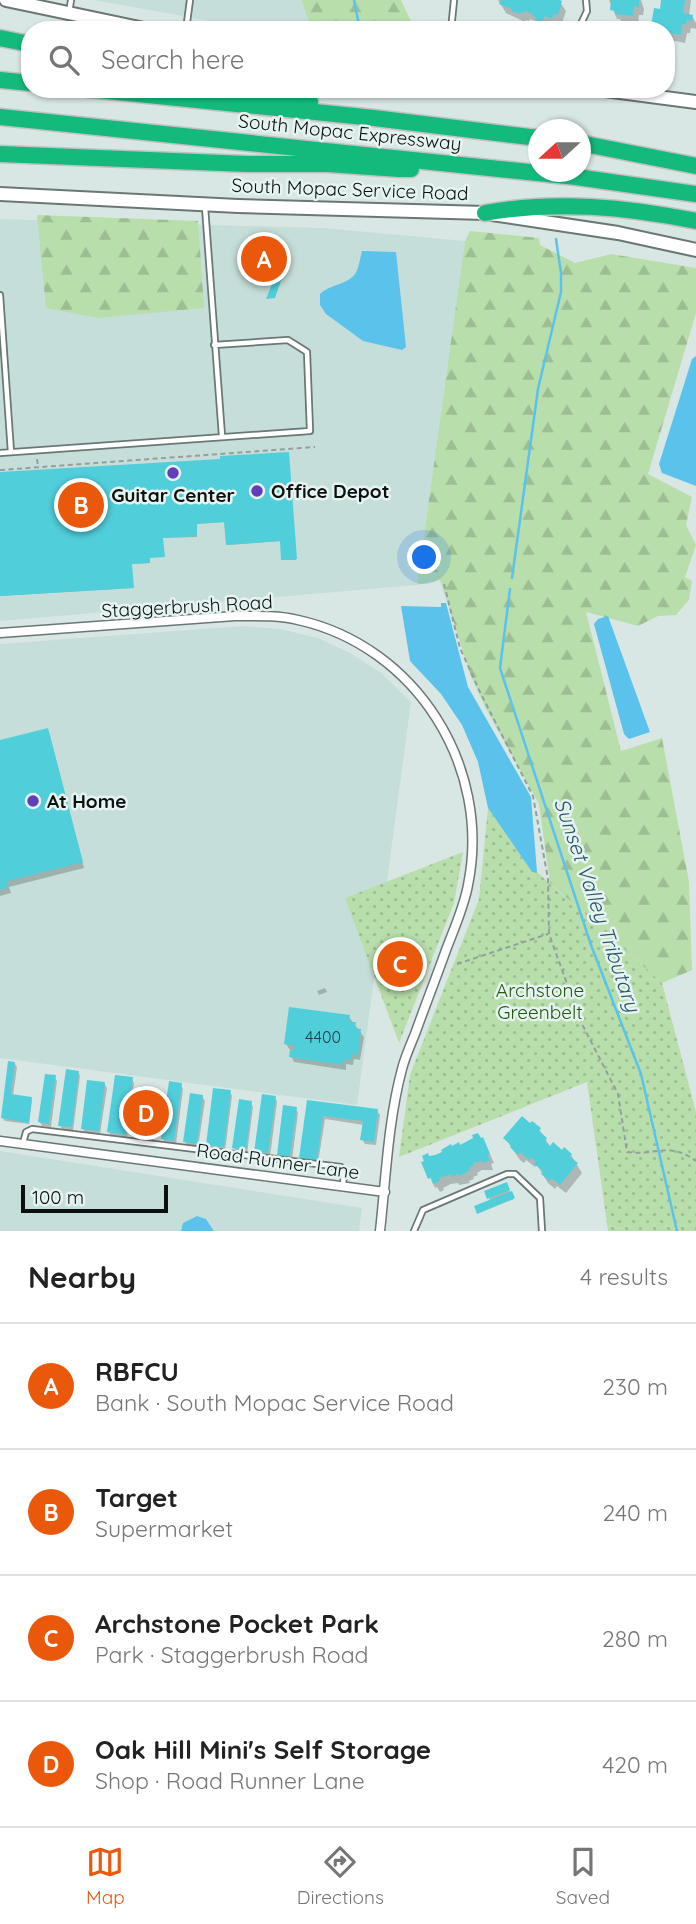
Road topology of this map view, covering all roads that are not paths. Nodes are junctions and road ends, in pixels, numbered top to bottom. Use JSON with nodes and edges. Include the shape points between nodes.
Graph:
{"nodes":[{"id":1,"x":6,"y":0,"type":"edge"},
{"id":2,"x":190,"y":0,"type":"edge"},
{"id":3,"x":454,"y":0,"type":"edge"},
{"id":4,"x":586,"y":0,"type":"edge"},
{"id":5,"x":70,"y":7,"type":"edge"},
{"id":6,"x":118,"y":21,"type":"edge"},
{"id":7,"x":187,"y":21,"type":"edge"},
{"id":8,"x":452,"y":21,"type":"edge"},
{"id":9,"x":582,"y":21,"type":"edge"},
{"id":10,"x":0,"y":38,"type":"edge"},
{"id":11,"x":21,"y":42,"type":"edge"},
{"id":12,"x":0,"y":80,"type":"edge"},
{"id":13,"x":21,"y":82,"type":"edge"},
{"id":14,"x":177,"y":98,"type":"edge"},
{"id":15,"x":293,"y":98,"type":"edge"},
{"id":16,"x":666,"y":98,"type":"edge"},
{"id":17,"x":696,"y":102,"type":"edge"},
{"id":18,"x":0,"y":117,"type":"edge"},
{"id":19,"x":374,"y":118,"type":"junction"},
{"id":20,"x":528,"y":137,"type":"edge"},
{"id":21,"x":591,"y":145,"type":"edge"},
{"id":22,"x":0,"y":154,"type":"edge"},
{"id":23,"x":466,"y":166,"type":"junction"},
{"id":24,"x":696,"y":166,"type":"edge"},
{"id":25,"x":0,"y":194,"type":"edge"},
{"id":26,"x":696,"y":194,"type":"edge"},
{"id":27,"x":205,"y":204,"type":"junction"},
{"id":28,"x":485,"y":213,"type":"junction"},
{"id":29,"x":696,"y":221,"type":"edge"},
{"id":30,"x":696,"y":250,"type":"edge"},
{"id":31,"x":0,"y":295,"type":"edge"},
{"id":32,"x":215,"y":345,"type":"junction"},
{"id":33,"x":222,"y":436,"type":"junction"},
{"id":34,"x":11,"y":452,"type":"junction"},
{"id":35,"x":0,"y":453,"type":"edge"},
{"id":36,"x":0,"y":633,"type":"edge"},
{"id":37,"x":0,"y":1141,"type":"edge"},
{"id":38,"x":23,"y":1143,"type":"junction"},
{"id":39,"x":343,"y":1186,"type":"junction"},
{"id":40,"x":385,"y":1192,"type":"junction"},
{"id":41,"x":380,"y":1231,"type":"edge"},
{"id":42,"x":414,"y":1231,"type":"edge"},
{"id":43,"x":542,"y":1231,"type":"edge"}],
"edges":[{"from":1,"to":5,"type":"main road"},
{"from":2,"to":7,"type":"lane"},
{"from":3,"to":8,"type":"lane"},
{"from":4,"to":9,"type":"lane"},
{"from":5,"to":6,"type":"main road"},
{"from":10,"to":11,"type":"highway"},
{"from":12,"to":13,"type":"highway"},
{"from":14,"to":19,"type":"highway","name":"South Mopac Expressway"},
{"from":15,"to":19,"type":"highway"},
{"from":16,"to":17,"type":"main road"},
{"from":18,"to":23,"type":"highway","name":"South Mopac Expressway"},
{"from":19,"to":20,"type":"highway","name":"South Mopac Expressway"},
{"from":21,"to":24,"type":"highway"},
{"from":22,"to":23,"type":"highway","via":[[399,169]]},
{"from":23,"to":26,"type":"highway","name":"South Mopac Expressway"},
{"from":25,"to":27,"type":"main road","name":"South Mopac Service Road"},
{"from":27,"to":28,"type":"main road","name":"South Mopac Service Road"},
{"from":27,"to":32,"type":"lane"},
{"from":28,"to":29,"type":"highway","via":[[572,206]]},
{"from":28,"to":30,"type":"main road","name":"South Mopac Service Road"},
{"from":31,"to":34,"type":"lane"},
{"from":32,"to":33,"type":"lane"},
{"from":32,"to":33,"type":"lane","via":[[288,340],[307,352],[310,431]]},
{"from":33,"to":34,"type":"lane"},
{"from":34,"to":35,"type":"lane"},
{"from":36,"to":40,"type":"street","name":"Staggerbrush Road","via":[[235,616],[290,619],[330,630],[373,652],[401,674],[433,711],[462,769],[473,834],[471,869],[464,901],[403,1064]]},
{"from":37,"to":38,"type":"street","name":"Road Runner Lane"},
{"from":38,"to":39,"type":"street","name":"Road Runner Lane"},
{"from":38,"to":39,"type":"lane","via":[[32,1129],[341,1167]]},
{"from":39,"to":40,"type":"street","name":"Road Runner Lane"},
{"from":40,"to":41,"type":"street","name":"Staggerbrush Road"},
{"from":42,"to":43,"type":"lane","via":[[422,1210],[515,1174],[540,1198]]}]}
